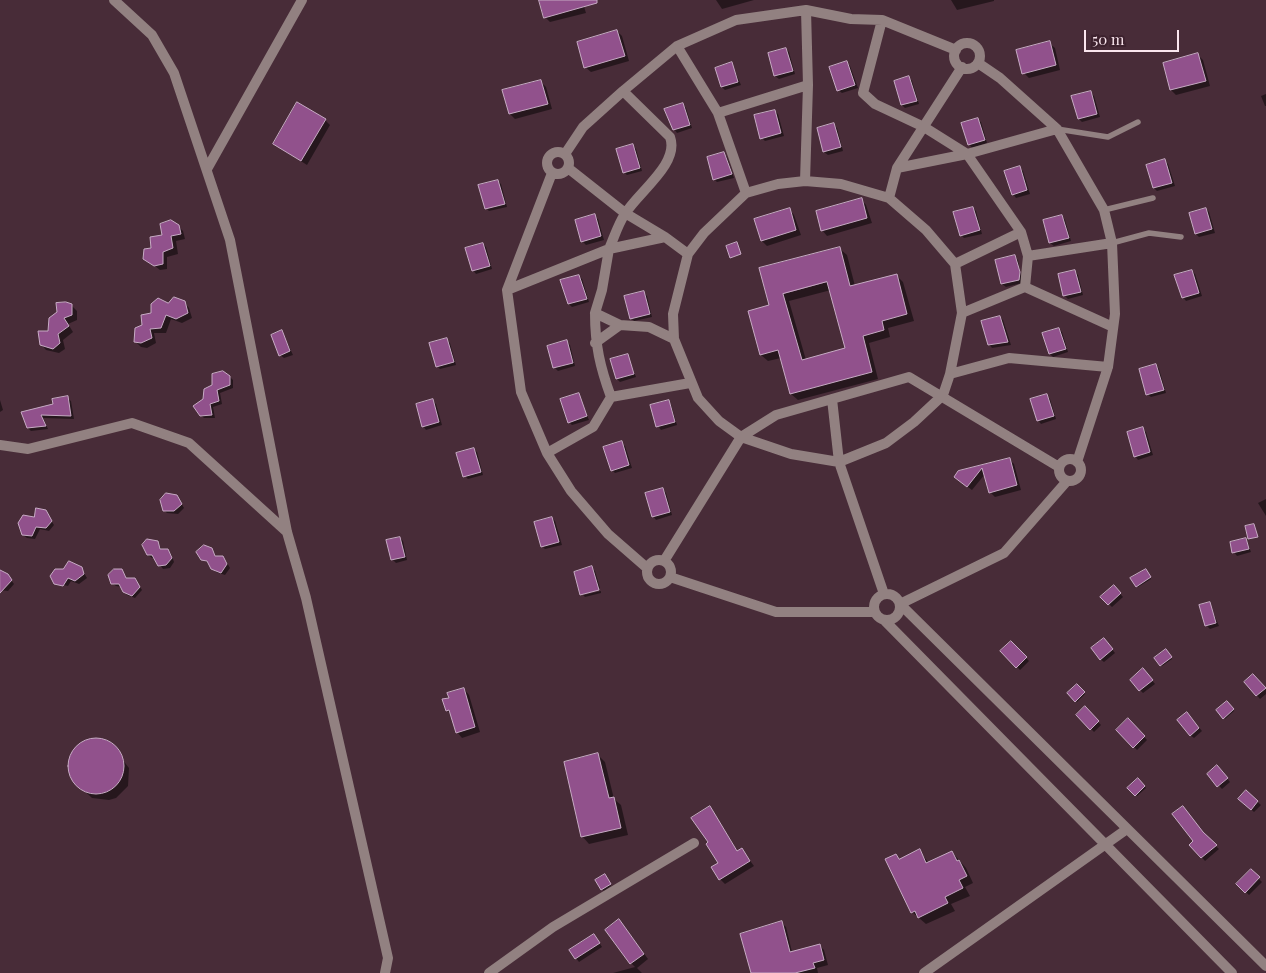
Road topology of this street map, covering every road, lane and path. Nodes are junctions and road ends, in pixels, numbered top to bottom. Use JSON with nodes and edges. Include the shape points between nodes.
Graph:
{"nodes":[{"id":1,"x":114,"y":0,"type":"edge"},
{"id":2,"x":302,"y":0,"type":"edge"},
{"id":3,"x":806,"y":10,"type":"junction"},
{"id":4,"x":882,"y":20,"type":"junction"},
{"id":5,"x":677,"y":46,"type":"junction"},
{"id":6,"x":956,"y":50,"type":"junction"},
{"id":7,"x":978,"y":63,"type":"junction"},
{"id":8,"x":962,"y":67,"type":"junction"},
{"id":9,"x":808,"y":85,"type":"junction"},
{"id":10,"x":622,"y":90,"type":"junction"},
{"id":11,"x":718,"y":113,"type":"junction"},
{"id":12,"x":1138,"y":122,"type":"dead end"},
{"id":13,"x":924,"y":126,"type":"junction"},
{"id":14,"x":1057,"y":129,"type":"junction"},
{"id":15,"x":565,"y":154,"type":"junction"},
{"id":16,"x":967,"y":154,"type":"junction"},
{"id":17,"x":568,"y":168,"type":"junction"},
{"id":18,"x":897,"y":168,"type":"junction"},
{"id":19,"x":207,"y":169,"type":"junction"},
{"id":20,"x":552,"y":173,"type":"junction"},
{"id":21,"x":805,"y":181,"type":"junction"},
{"id":22,"x":746,"y":193,"type":"junction"},
{"id":23,"x":890,"y":198,"type":"junction"},
{"id":24,"x":1153,"y":198,"type":"dead end"},
{"id":25,"x":1104,"y":210,"type":"junction"},
{"id":26,"x":625,"y":213,"type":"junction"},
{"id":27,"x":1021,"y":232,"type":"junction"},
{"id":28,"x":665,"y":237,"type":"junction"},
{"id":29,"x":1181,"y":237,"type":"dead end"},
{"id":30,"x":1112,"y":242,"type":"junction"},
{"id":31,"x":609,"y":249,"type":"junction"},
{"id":32,"x":688,"y":254,"type":"junction"},
{"id":33,"x":1028,"y":256,"type":"junction"},
{"id":34,"x":955,"y":264,"type":"junction"},
{"id":35,"x":1025,"y":287,"type":"junction"},
{"id":36,"x":507,"y":290,"type":"junction"},
{"id":37,"x":962,"y":312,"type":"junction"},
{"id":38,"x":595,"y":313,"type":"junction"},
{"id":39,"x":620,"y":325,"type":"junction"},
{"id":40,"x":1113,"y":327,"type":"junction"},
{"id":41,"x":674,"y":339,"type":"junction"},
{"id":42,"x":595,"y":342,"type":"junction"},
{"id":43,"x":1108,"y":367,"type":"junction"},
{"id":44,"x":950,"y":374,"type":"junction"},
{"id":45,"x":690,"y":383,"type":"junction"},
{"id":46,"x":943,"y":395,"type":"junction"},
{"id":47,"x":611,"y":397,"type":"junction"},
{"id":48,"x":832,"y":399,"type":"junction"},
{"id":49,"x":741,"y":438,"type":"junction"},
{"id":50,"x":0,"y":445,"type":"edge"},
{"id":51,"x":548,"y":453,"type":"junction"},
{"id":52,"x":839,"y":462,"type":"junction"},
{"id":53,"x":1077,"y":462,"type":"junction"},
{"id":54,"x":1059,"y":467,"type":"junction"},
{"id":55,"x":1067,"y":481,"type":"junction"},
{"id":56,"x":287,"y":532,"type":"junction"},
{"id":57,"x":664,"y":561,"type":"junction"},
{"id":58,"x":648,"y":568,"type":"junction"},
{"id":59,"x":670,"y":577,"type":"junction"},
{"id":60,"x":884,"y":594,"type":"junction"},
{"id":61,"x":900,"y":604,"type":"junction"},
{"id":62,"x":874,"y":612,"type":"junction"},
{"id":63,"x":884,"y":620,"type":"junction"},
{"id":64,"x":1127,"y":829,"type":"junction"},
{"id":65,"x":694,"y":843,"type":"dead end"},
{"id":66,"x":1106,"y":846,"type":"junction"},
{"id":67,"x":1266,"y":966,"type":"edge"},
{"id":68,"x":385,"y":973,"type":"edge"},
{"id":69,"x":489,"y":973,"type":"edge"},
{"id":70,"x":924,"y":973,"type":"edge"},
{"id":71,"x":1232,"y":973,"type":"edge"}],
"edges":[{"from":1,"to":19,"type":"street","via":[[152,35],[174,73]]},
{"from":2,"to":19,"type":"street"},
{"from":3,"to":4,"type":"street","via":[[851,19]]},
{"from":3,"to":5,"type":"street","via":[[736,20]]},
{"from":3,"to":9,"type":"street"},
{"from":4,"to":6,"type":"street"},
{"from":4,"to":13,"type":"street","via":[[863,93],[875,104]]},
{"from":5,"to":10,"type":"street"},
{"from":5,"to":11,"type":"street"},
{"from":6,"to":7,"type":"street","via":[[965,43],[973,44],[979,51]]},
{"from":6,"to":8,"type":"street","via":[[955,58]]},
{"from":7,"to":8,"type":"street","via":[[971,68]]},
{"from":7,"to":14,"type":"street","via":[[1000,78]]},
{"from":8,"to":13,"type":"street"},
{"from":9,"to":11,"type":"street"},
{"from":9,"to":21,"type":"street"},
{"from":10,"to":15,"type":"street","via":[[583,127]]},
{"from":10,"to":26,"type":"street","via":[[670,137],[672,144],[671,153],[659,174]]},
{"from":11,"to":22,"type":"street"},
{"from":12,"to":14,"type":"lane","via":[[1108,137]]},
{"from":13,"to":16,"type":"street"},
{"from":13,"to":18,"type":"street"},
{"from":14,"to":16,"type":"street"},
{"from":14,"to":25,"type":"street"},
{"from":15,"to":17,"type":"street","via":[[569,160]]},
{"from":15,"to":20,"type":"street","via":[[554,152],[548,156],[546,164]]},
{"from":16,"to":18,"type":"street"},
{"from":16,"to":27,"type":"street"},
{"from":17,"to":20,"type":"street","via":[[559,174]]},
{"from":17,"to":26,"type":"street"},
{"from":18,"to":23,"type":"street"},
{"from":19,"to":56,"type":"street","via":[[230,240]]},
{"from":20,"to":36,"type":"street"},
{"from":21,"to":22,"type":"street"},
{"from":21,"to":23,"type":"street","via":[[841,184]]},
{"from":22,"to":32,"type":"street","via":[[704,233]]},
{"from":23,"to":34,"type":"street","via":[[926,230]]},
{"from":24,"to":25,"type":"lane"},
{"from":25,"to":30,"type":"street"},
{"from":26,"to":28,"type":"street"},
{"from":26,"to":31,"type":"street"},
{"from":27,"to":33,"type":"street"},
{"from":27,"to":34,"type":"street"},
{"from":28,"to":31,"type":"street"},
{"from":28,"to":32,"type":"street"},
{"from":29,"to":30,"type":"lane","via":[[1149,234]]},
{"from":30,"to":33,"type":"street"},
{"from":30,"to":40,"type":"street"},
{"from":31,"to":36,"type":"street"},
{"from":31,"to":38,"type":"street"},
{"from":32,"to":41,"type":"street","via":[[673,314]]},
{"from":33,"to":35,"type":"street"},
{"from":34,"to":37,"type":"street"},
{"from":35,"to":37,"type":"street"},
{"from":35,"to":40,"type":"street"},
{"from":36,"to":51,"type":"street","via":[[521,392]]},
{"from":37,"to":44,"type":"street"},
{"from":38,"to":39,"type":"street"},
{"from":38,"to":42,"type":"street"},
{"from":39,"to":41,"type":"street","via":[[650,327]]},
{"from":39,"to":42,"type":"street"},
{"from":40,"to":43,"type":"street"},
{"from":41,"to":45,"type":"street"},
{"from":42,"to":47,"type":"street"},
{"from":43,"to":44,"type":"street","via":[[1009,358]]},
{"from":43,"to":53,"type":"street"},
{"from":44,"to":46,"type":"street"},
{"from":45,"to":47,"type":"street"},
{"from":45,"to":49,"type":"street","via":[[698,398],[719,421]]},
{"from":46,"to":48,"type":"street","via":[[909,377]]},
{"from":46,"to":52,"type":"street","via":[[886,443]]},
{"from":46,"to":54,"type":"street"},
{"from":47,"to":51,"type":"street","via":[[593,427]]},
{"from":48,"to":49,"type":"street","via":[[776,415]]},
{"from":48,"to":52,"type":"street"},
{"from":49,"to":52,"type":"street","via":[[791,454]]},
{"from":49,"to":57,"type":"street"},
{"from":50,"to":56,"type":"street","via":[[28,449],[132,423],[189,443]]},
{"from":51,"to":58,"type":"street","via":[[571,492],[608,534]]},
{"from":52,"to":60,"type":"street"},
{"from":53,"to":54,"type":"street","via":[[1066,460]]},
{"from":53,"to":55,"type":"street","via":[[1080,475]]},
{"from":54,"to":55,"type":"street","via":[[1059,474]]},
{"from":55,"to":61,"type":"street","via":[[1004,553]]},
{"from":56,"to":68,"type":"street","via":[[308,607],[388,958]]},
{"from":57,"to":58,"type":"street","via":[[652,562]]},
{"from":57,"to":59,"type":"street","via":[[671,570]]},
{"from":58,"to":59,"type":"street","via":[[647,576],[652,583],[661,584]]},
{"from":59,"to":62,"type":"street","via":[[776,612]]},
{"from":60,"to":61,"type":"street","via":[[892,595]]},
{"from":60,"to":62,"type":"street","via":[[874,602]]},
{"from":61,"to":63,"type":"street","via":[[896,616]]},
{"from":61,"to":64,"type":"street"},
{"from":62,"to":63,"type":"street"},
{"from":63,"to":66,"type":"street"},
{"from":64,"to":66,"type":"street"},
{"from":64,"to":67,"type":"street"},
{"from":65,"to":69,"type":"street","via":[[553,927]]},
{"from":66,"to":70,"type":"street"},
{"from":66,"to":71,"type":"street"}]}
